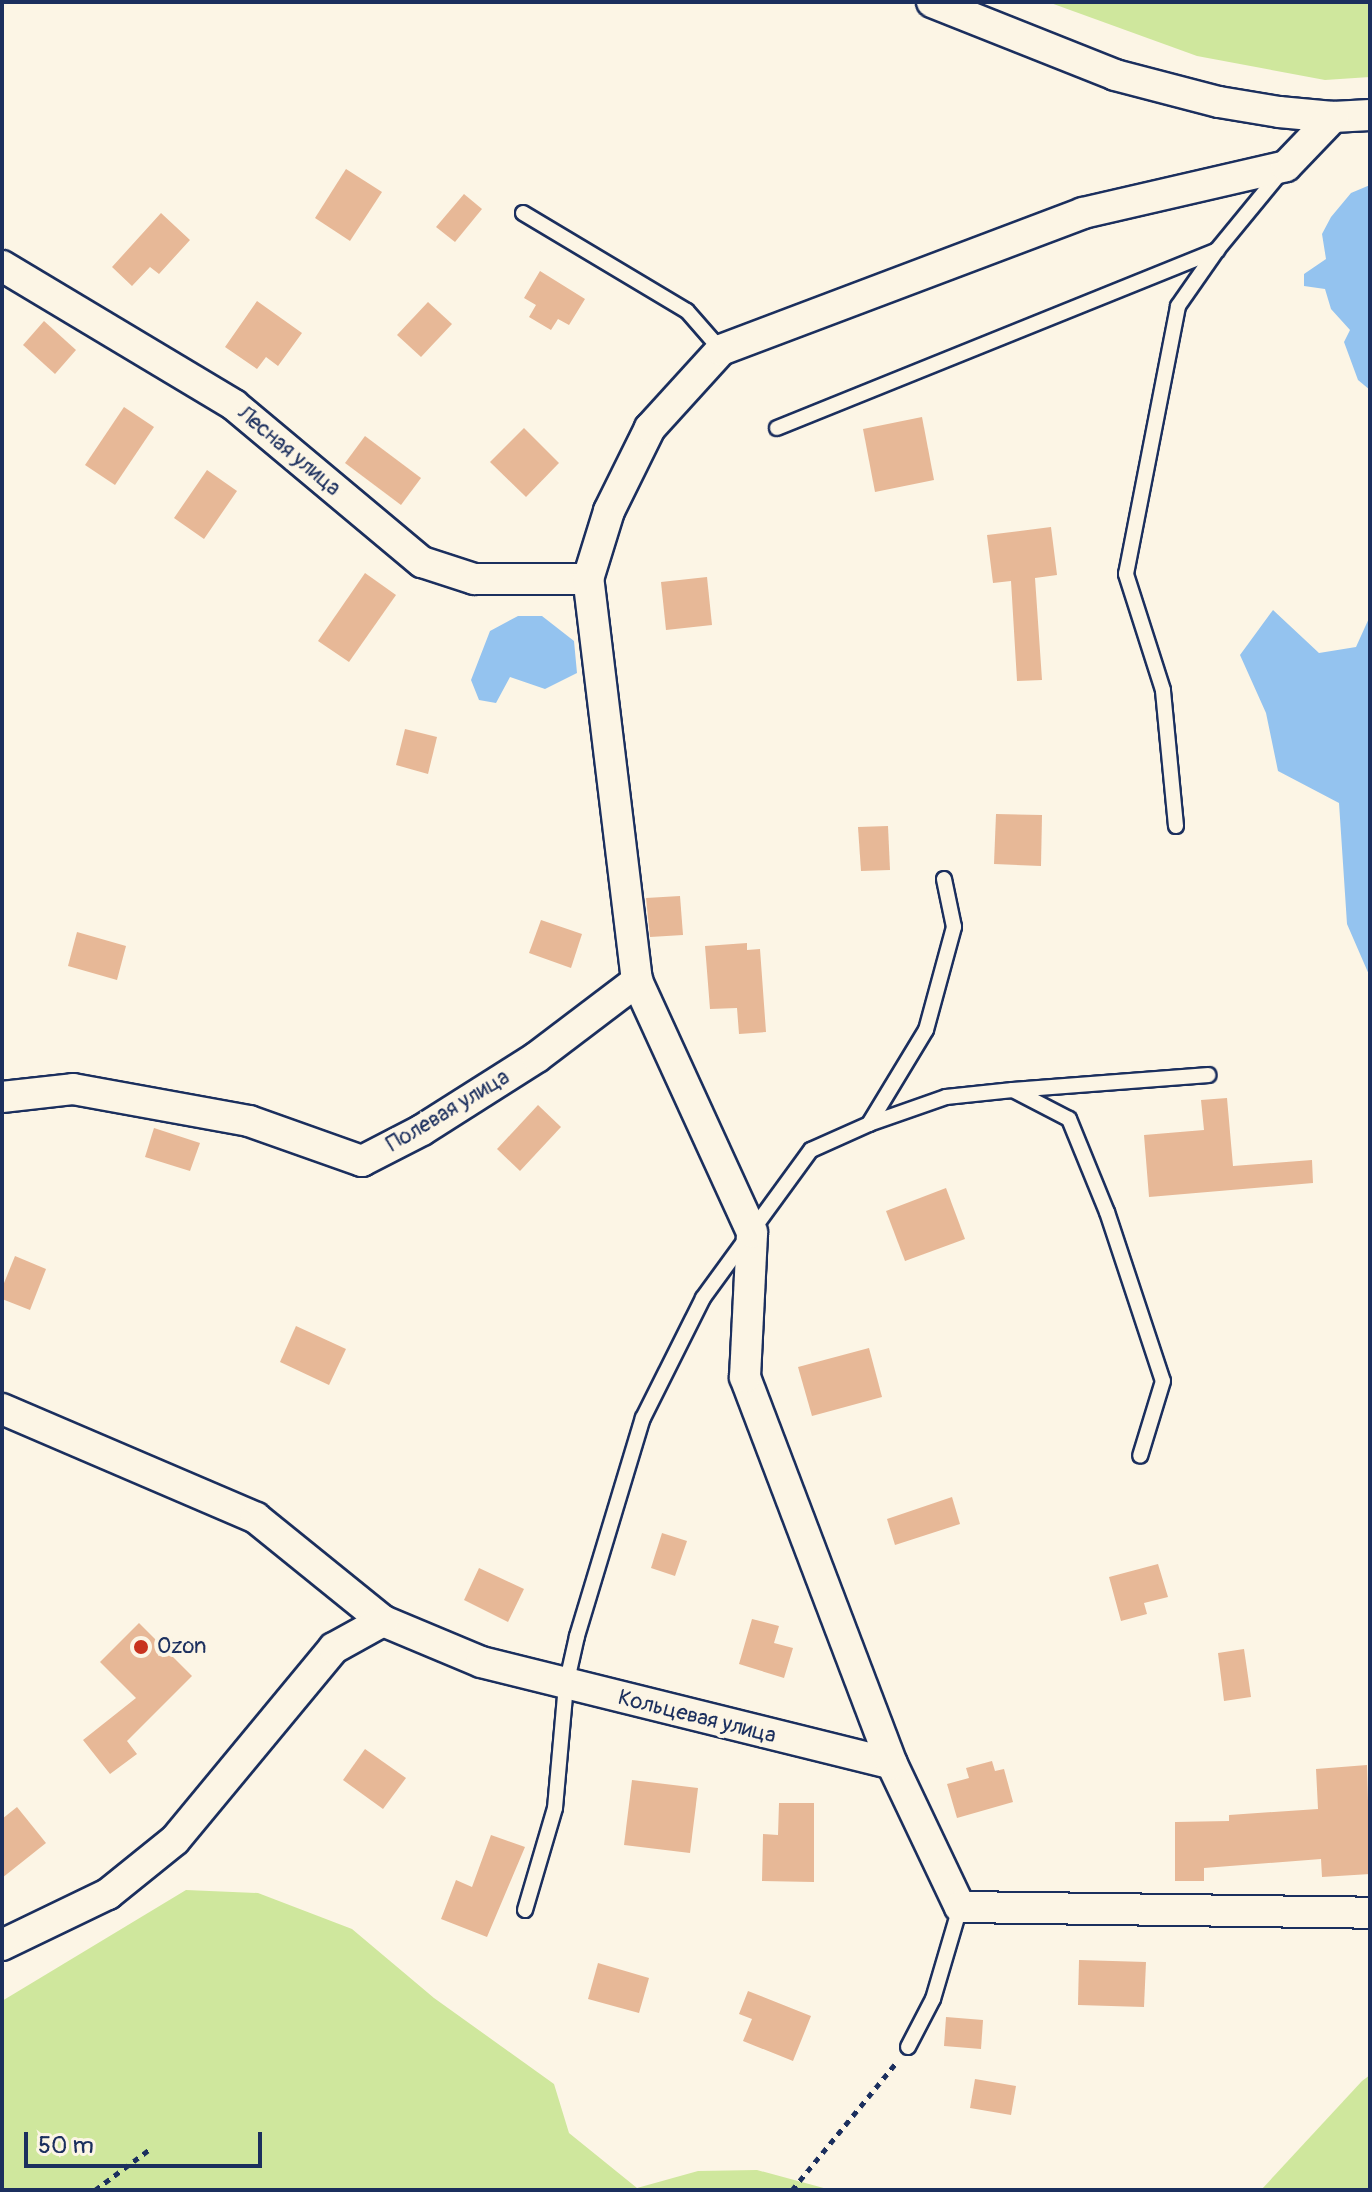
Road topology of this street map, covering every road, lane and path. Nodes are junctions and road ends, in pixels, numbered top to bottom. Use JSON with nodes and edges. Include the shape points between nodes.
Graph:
{"nodes":[{"id":1,"x":932,"y":2,"type":"edge"},
{"id":2,"x":1370,"y":115,"type":"edge"},
{"id":3,"x":1333,"y":117,"type":"junction"},
{"id":4,"x":1286,"y":166,"type":"junction"},
{"id":5,"x":523,"y":213,"type":"dead end"},
{"id":6,"x":1217,"y":250,"type":"junction"},
{"id":7,"x":2,"y":266,"type":"edge"},
{"id":8,"x":721,"y":350,"type":"junction"},
{"id":9,"x":777,"y":428,"type":"dead end"},
{"id":10,"x":588,"y":579,"type":"junction"},
{"id":11,"x":1176,"y":826,"type":"dead end"},
{"id":12,"x":944,"y":879,"type":"dead end"},
{"id":13,"x":637,"y":981,"type":"junction"},
{"id":14,"x":1208,"y":1075,"type":"dead end"},
{"id":15,"x":1013,"y":1090,"type":"junction"},
{"id":16,"x":2,"y":1097,"type":"edge"},
{"id":17,"x":869,"y":1124,"type":"junction"},
{"id":18,"x":752,"y":1232,"type":"junction"},
{"id":19,"x":6,"y":1416,"type":"edge"},
{"id":20,"x":1140,"y":1456,"type":"dead end"},
{"id":21,"x":383,"y":1621,"type":"junction"},
{"id":22,"x":566,"y":1685,"type":"junction"},
{"id":23,"x":892,"y":1764,"type":"junction"},
{"id":24,"x":960,"y":1907,"type":"junction"},
{"id":25,"x":525,"y":1910,"type":"dead end"},
{"id":26,"x":1370,"y":1913,"type":"edge"},
{"id":27,"x":2,"y":1945,"type":"edge"},
{"id":28,"x":908,"y":2047,"type":"joint"},
{"id":29,"x":150,"y":2149,"type":"dead end"},
{"id":30,"x":95,"y":2190,"type":"edge"},
{"id":31,"x":792,"y":2190,"type":"edge"}],
"edges":[{"from":1,"to":3,"type":"street","via":[[1115,75],[1219,102]]},
{"from":2,"to":3,"type":"street"},
{"from":3,"to":4,"type":"street"},
{"from":4,"to":6,"type":"lane"},
{"from":4,"to":8,"type":"street","via":[[1083,213]]},
{"from":5,"to":8,"type":"lane","via":[[687,311]]},
{"from":6,"to":9,"type":"lane"},
{"from":6,"to":11,"type":"lane","via":[[1178,306],[1126,574],[1163,690]]},
{"from":7,"to":10,"type":"street","name":"Лесная улица","via":[[234,405],[422,562],[474,579]]},
{"from":8,"to":10,"type":"street","via":[[650,428],[609,511]]},
{"from":10,"to":13,"type":"street"},
{"from":12,"to":17,"type":"lane","via":[[954,927],[926,1030]]},
{"from":13,"to":16,"type":"street","name":"Полевая улица","via":[[537,1057],[422,1130],[362,1161],[249,1121],[73,1089]]},
{"from":13,"to":18,"type":"street"},
{"from":14,"to":15,"type":"lane"},
{"from":15,"to":17,"type":"lane","via":[[946,1097]]},
{"from":15,"to":20,"type":"lane","via":[[1069,1119],[1107,1212],[1163,1381]]},
{"from":17,"to":18,"type":"lane","via":[[811,1150]]},
{"from":18,"to":22,"type":"lane","via":[[703,1298],[643,1418]]},
{"from":18,"to":23,"type":"street","via":[[745,1377]]},
{"from":19,"to":21,"type":"street","name":"Кольцевая улица","via":[[256,1518]]},
{"from":21,"to":22,"type":"street","name":"Кольцевая улица","via":[[481,1662]]},
{"from":21,"to":27,"type":"street","via":[[334,1648],[175,1840],[108,1894]]},
{"from":22,"to":23,"type":"street","name":"Кольцевая улица"},
{"from":22,"to":25,"type":"lane","via":[[555,1808]]},
{"from":23,"to":24,"type":"street"},
{"from":24,"to":26,"type":"street"},
{"from":24,"to":28,"type":"lane","via":[[933,1999]]},
{"from":28,"to":31,"type":"path"},
{"from":29,"to":30,"type":"path"}]}
